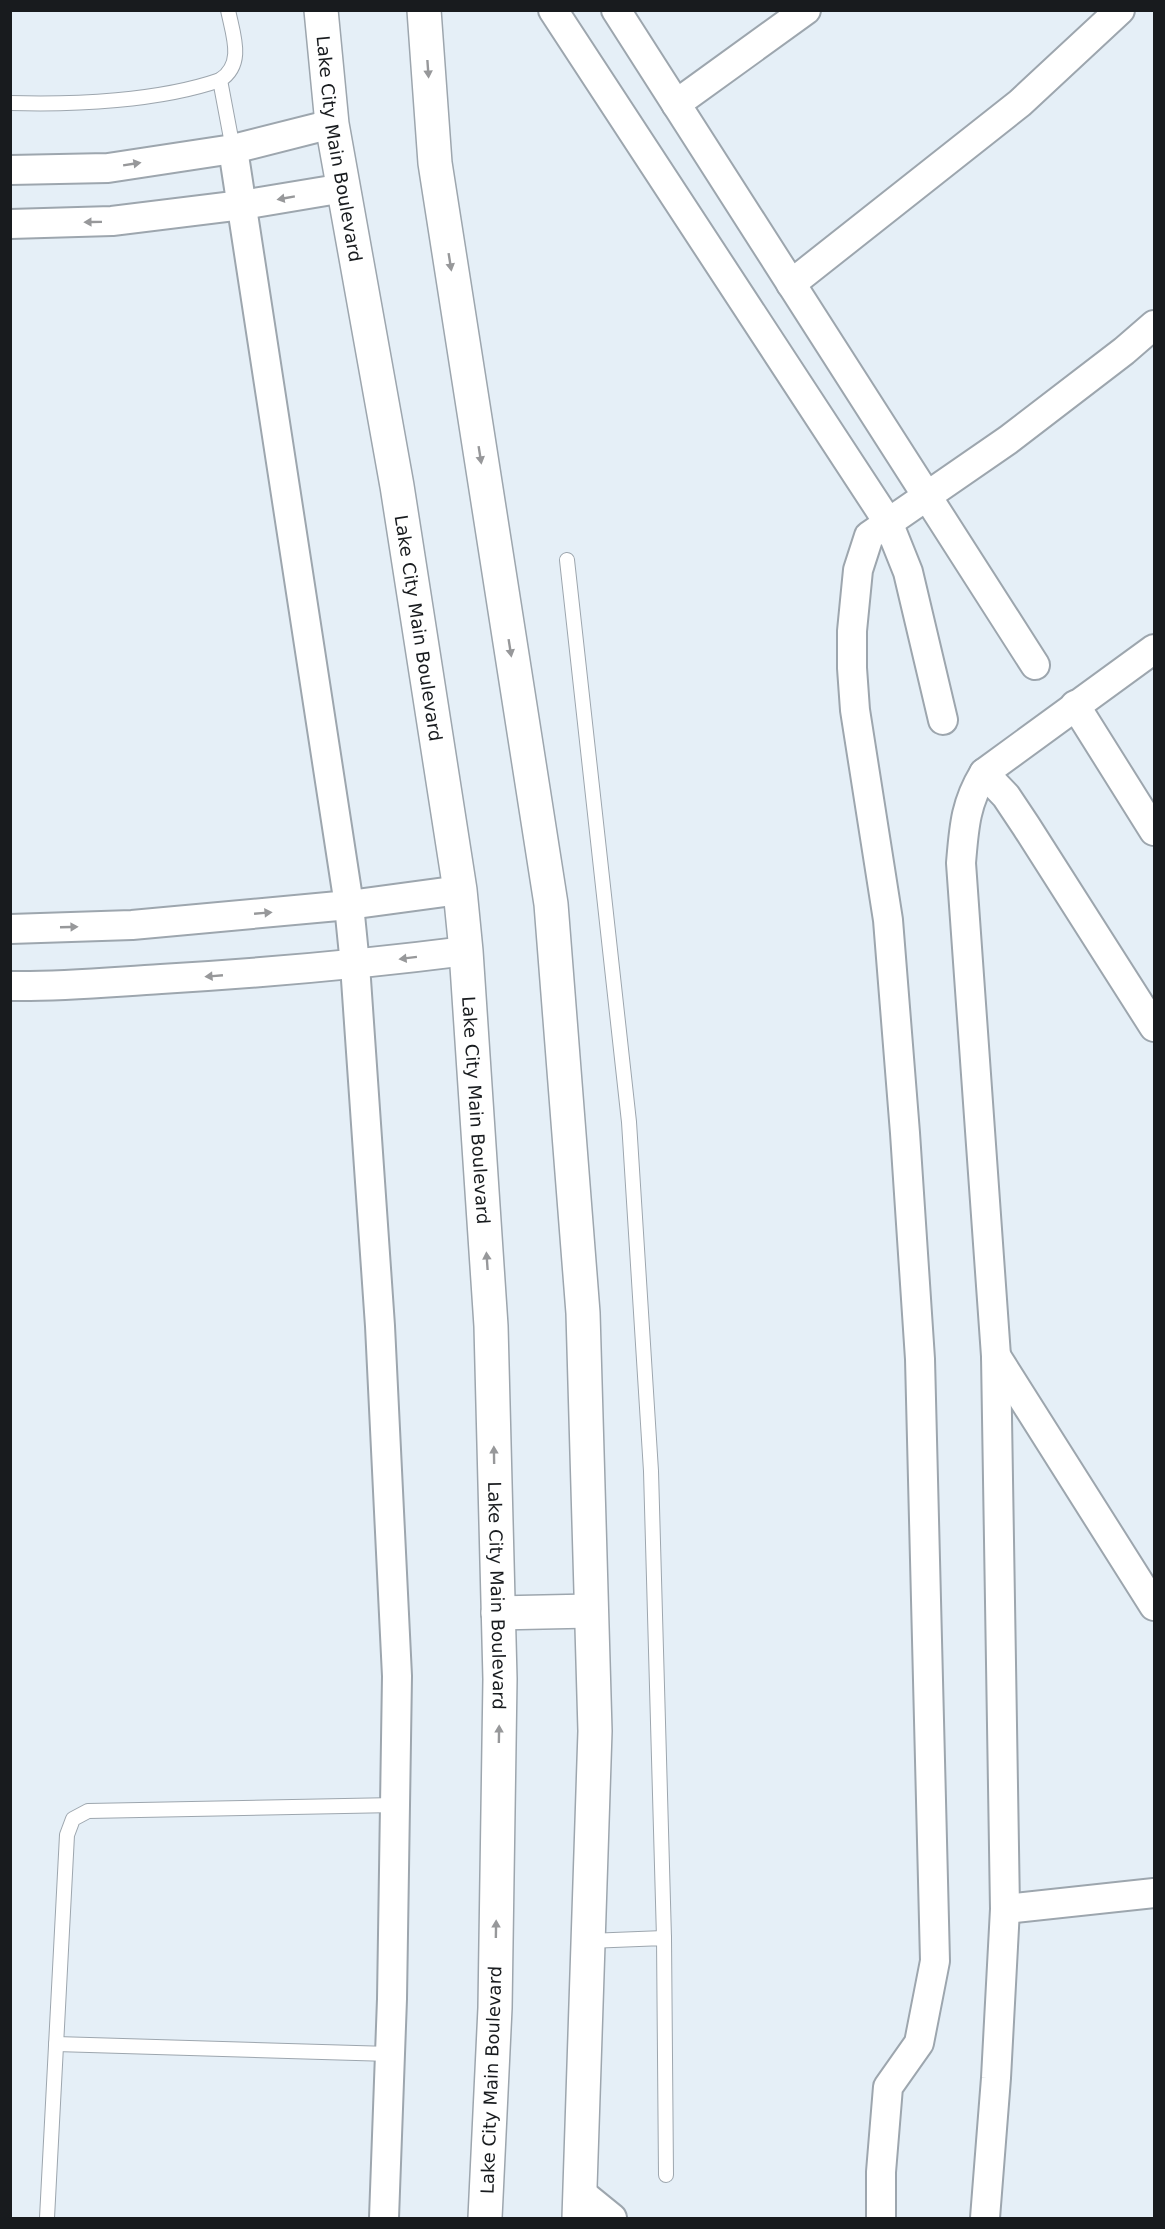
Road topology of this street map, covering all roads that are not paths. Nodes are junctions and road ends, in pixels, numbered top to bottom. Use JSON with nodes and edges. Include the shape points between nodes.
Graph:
{"nodes":[{"id":1,"x":228,"y":10,"type":"edge"},
{"id":2,"x":321,"y":10,"type":"edge"},
{"id":3,"x":424,"y":10,"type":"edge"},
{"id":4,"x":553,"y":10,"type":"edge"},
{"id":5,"x":616,"y":10,"type":"edge"},
{"id":6,"x":806,"y":10,"type":"edge"},
{"id":7,"x":1120,"y":10,"type":"edge"},
{"id":8,"x":220,"y":80,"type":"junction"},
{"id":9,"x":10,"y":104,"type":"edge"},
{"id":10,"x":676,"y":104,"type":"junction"},
{"id":11,"x":332,"y":124,"type":"junction"},
{"id":12,"x":233,"y":149,"type":"junction"},
{"id":13,"x":10,"y":170,"type":"edge"},
{"id":14,"x":344,"y":188,"type":"junction"},
{"id":15,"x":242,"y":205,"type":"junction"},
{"id":16,"x":10,"y":224,"type":"edge"},
{"id":17,"x":791,"y":284,"type":"junction"},
{"id":18,"x":1155,"y":325,"type":"edge"},
{"id":19,"x":927,"y":497,"type":"junction"},
{"id":20,"x":888,"y":522,"type":"junction"},
{"id":21,"x":567,"y":560,"type":"dead end"},
{"id":22,"x":1155,"y":649,"type":"edge"},
{"id":23,"x":1035,"y":665,"type":"dead end"},
{"id":24,"x":1075,"y":705,"type":"junction"},
{"id":25,"x":944,"y":720,"type":"dead end"},
{"id":26,"x":984,"y":773,"type":"junction"},
{"id":27,"x":1155,"y":831,"type":"edge"},
{"id":28,"x":460,"y":890,"type":"junction"},
{"id":29,"x":350,"y":905,"type":"junction"},
{"id":30,"x":10,"y":929,"type":"edge"},
{"id":31,"x":466,"y":951,"type":"junction"},
{"id":32,"x":355,"y":965,"type":"junction"},
{"id":33,"x":10,"y":986,"type":"edge"},
{"id":34,"x":1155,"y":1027,"type":"edge"},
{"id":35,"x":996,"y":1356,"type":"junction"},
{"id":36,"x":1155,"y":1606,"type":"edge"},
{"id":37,"x":591,"y":1611,"type":"junction"},
{"id":38,"x":498,"y":1613,"type":"junction"},
{"id":39,"x":396,"y":1805,"type":"junction"},
{"id":40,"x":1155,"y":1893,"type":"edge"},
{"id":41,"x":1005,"y":1909,"type":"junction"},
{"id":42,"x":664,"y":1938,"type":"junction"},
{"id":43,"x":588,"y":1941,"type":"junction"},
{"id":44,"x":56,"y":2044,"type":"junction"},
{"id":45,"x":390,"y":2054,"type":"junction"},
{"id":46,"x":666,"y":2175,"type":"dead end"},
{"id":47,"x":579,"y":2205,"type":"edge"},
{"id":48,"x":47,"y":2218,"type":"edge"},
{"id":49,"x":384,"y":2218,"type":"edge"},
{"id":50,"x":485,"y":2218,"type":"edge"},
{"id":51,"x":612,"y":2218,"type":"edge"},
{"id":52,"x":881,"y":2218,"type":"edge"},
{"id":53,"x":985,"y":2218,"type":"edge"}],
"edges":[{"from":1,"to":8,"type":"lane","via":[[235,62],[230,74]]},
{"from":2,"to":11,"type":"street","name":"Lake City Main Boulevard"},
{"from":3,"to":37,"type":"street","one_way":true,"via":[[435,163],[550,904],[583,1313]]},
{"from":4,"to":20,"type":"street"},
{"from":5,"to":10,"type":"street"},
{"from":6,"to":10,"type":"street"},
{"from":7,"to":17,"type":"street","via":[[1020,103]]},
{"from":8,"to":9,"type":"lane","via":[[124,99]]},
{"from":8,"to":12,"type":"lane"},
{"from":10,"to":17,"type":"street"},
{"from":11,"to":12,"type":"street"},
{"from":11,"to":14,"type":"street","name":"Lake City Main Boulevard"},
{"from":13,"to":12,"type":"street","one_way":true,"via":[[108,168]]},
{"from":12,"to":15,"type":"street"},
{"from":14,"to":15,"type":"street","one_way":true},
{"from":14,"to":28,"type":"street","name":"Lake City Main Boulevard","via":[[397,486]]},
{"from":15,"to":16,"type":"street","one_way":true,"via":[[112,221]]},
{"from":15,"to":29,"type":"street"},
{"from":17,"to":19,"type":"street"},
{"from":18,"to":19,"type":"street","via":[[1008,440]]},
{"from":19,"to":20,"type":"street"},
{"from":19,"to":23,"type":"street"},
{"from":20,"to":25,"type":"street","via":[[908,572]]},
{"from":20,"to":52,"type":"street","via":[[869,536],[858,570],[852,668],[888,920],[905,1132],[918,1335],[935,1961],[919,2043],[888,2087]]},
{"from":21,"to":42,"type":"lane","via":[[629,1122],[651,1471]]},
{"from":22,"to":24,"type":"street"},
{"from":24,"to":26,"type":"street"},
{"from":24,"to":27,"type":"street"},
{"from":26,"to":34,"type":"street","via":[[1006,796]]},
{"from":26,"to":35,"type":"street","via":[[969,803],[961,863]]},
{"from":28,"to":29,"type":"street"},
{"from":28,"to":31,"type":"street","name":"Lake City Main Boulevard"},
{"from":30,"to":29,"type":"street","one_way":true,"via":[[132,925]]},
{"from":29,"to":32,"type":"street"},
{"from":31,"to":32,"type":"street","one_way":true},
{"from":38,"to":31,"type":"street","name":"Lake City Main Boulevard","one_way":true,"via":[[491,1326]]},
{"from":32,"to":33,"type":"street","one_way":true,"via":[[95,984]]},
{"from":32,"to":39,"type":"street","via":[[380,1326],[397,1676]]},
{"from":35,"to":36,"type":"street"},
{"from":35,"to":41,"type":"street"},
{"from":37,"to":38,"type":"street"},
{"from":37,"to":43,"type":"street","via":[[595,1731]]},
{"from":50,"to":38,"type":"street","name":"Lake City Main Boulevard","one_way":true,"via":[[495,2008]]},
{"from":39,"to":44,"type":"lane","via":[[88,1811],[73,1819],[67,1835]]},
{"from":39,"to":45,"type":"street"},
{"from":40,"to":41,"type":"street"},
{"from":41,"to":53,"type":"street"},
{"from":42,"to":43,"type":"lane"},
{"from":42,"to":46,"type":"lane"},
{"from":43,"to":47,"type":"street"},
{"from":44,"to":45,"type":"lane"},
{"from":44,"to":48,"type":"lane"},
{"from":45,"to":49,"type":"street"},
{"from":47,"to":51,"type":"street"}]}
